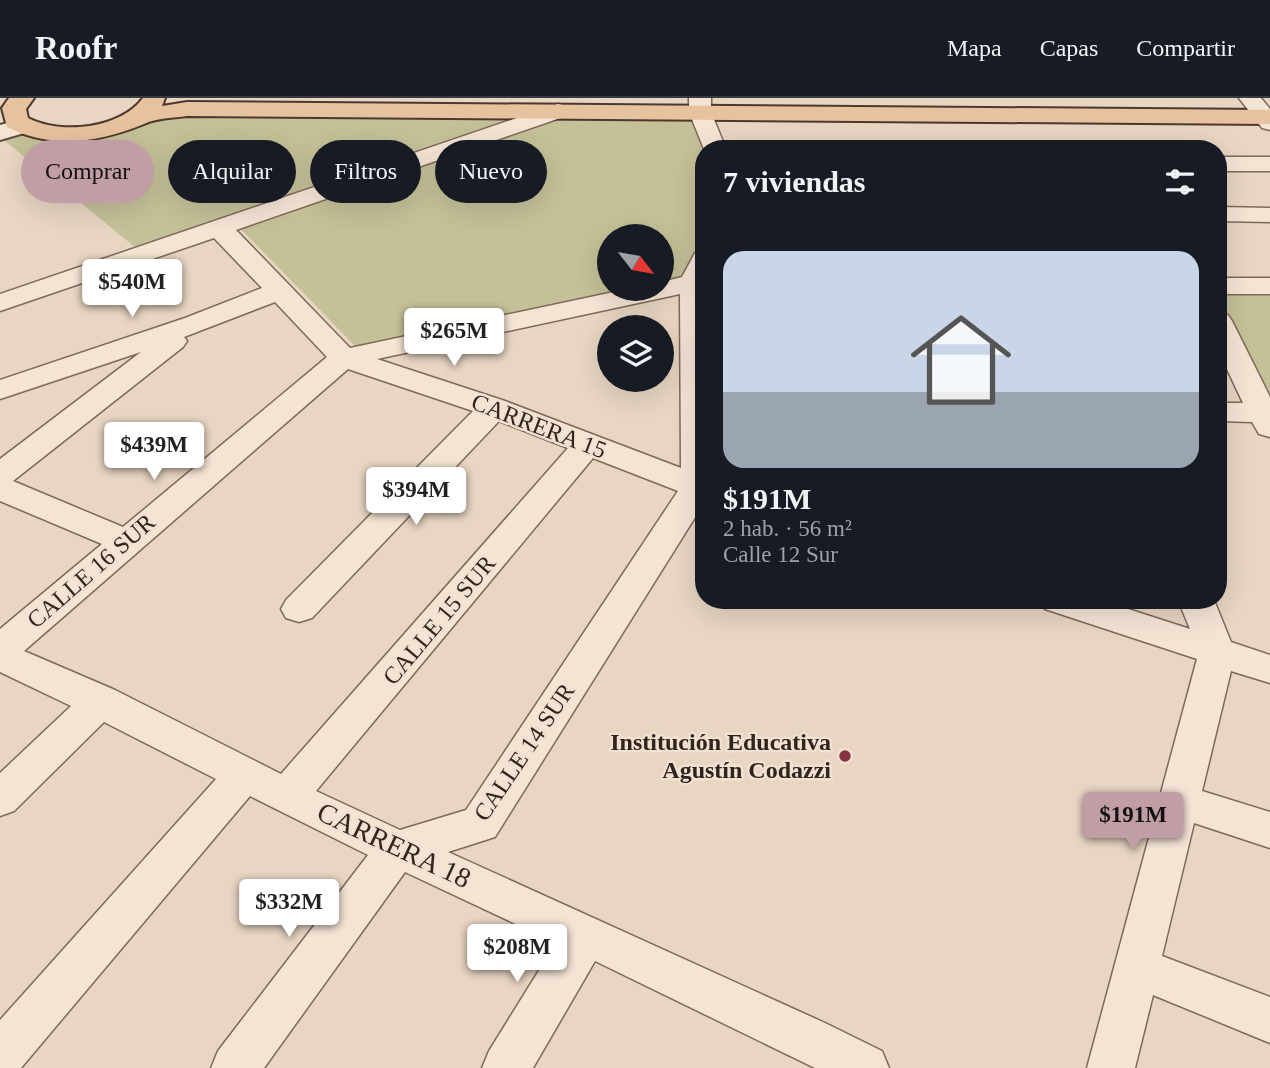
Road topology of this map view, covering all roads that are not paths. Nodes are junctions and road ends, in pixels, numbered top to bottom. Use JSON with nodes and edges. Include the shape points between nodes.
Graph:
{"nodes":[{"id":1,"x":155,"y":98,"type":"edge"},
{"id":2,"x":1250,"y":98,"type":"edge"},
{"id":3,"x":700,"y":105,"type":"edge"},
{"id":4,"x":558,"y":111,"type":"junction"},
{"id":5,"x":10,"y":116,"type":"edge"},
{"id":6,"x":138,"y":117,"type":"junction"},
{"id":7,"x":1269,"y":119,"type":"edge"},
{"id":8,"x":712,"y":140,"type":"edge"},
{"id":9,"x":1227,"y":164,"type":"edge"},
{"id":10,"x":1270,"y":164,"type":"edge"},
{"id":11,"x":1227,"y":214,"type":"edge"},
{"id":12,"x":1270,"y":215,"type":"edge"},
{"id":13,"x":220,"y":229,"type":"junction"},
{"id":14,"x":695,"y":276,"type":"edge"},
{"id":15,"x":1227,"y":286,"type":"edge"},
{"id":16,"x":1270,"y":286,"type":"edge"},
{"id":17,"x":280,"y":291,"type":"junction"},
{"id":18,"x":1270,"y":302,"type":"edge"},
{"id":19,"x":0,"y":303,"type":"edge"},
{"id":20,"x":195,"y":324,"type":"junction"},
{"id":21,"x":1227,"y":338,"type":"edge"},
{"id":22,"x":344,"y":358,"type":"junction"},
{"id":23,"x":0,"y":390,"type":"edge"},
{"id":24,"x":494,"y":408,"type":"junction"},
{"id":25,"x":1227,"y":413,"type":"edge"},
{"id":26,"x":1268,"y":418,"type":"edge"},
{"id":27,"x":588,"y":444,"type":"junction"},
{"id":28,"x":0,"y":475,"type":"edge"},
{"id":29,"x":695,"y":486,"type":"edge"},
{"id":30,"x":0,"y":488,"type":"edge"},
{"id":31,"x":695,"y":496,"type":"edge"},
{"id":32,"x":126,"y":541,"type":"junction"},
{"id":33,"x":299,"y":609,"type":"dead end"},
{"id":34,"x":1086,"y":609,"type":"edge"},
{"id":35,"x":1200,"y":609,"type":"edge"},
{"id":36,"x":0,"y":650,"type":"edge"},
{"id":37,"x":1217,"y":652,"type":"junction"},
{"id":38,"x":0,"y":656,"type":"edge"},
{"id":39,"x":1270,"y":669,"type":"edge"},
{"id":40,"x":101,"y":701,"type":"junction"},
{"id":41,"x":245,"y":774,"type":"junction"},
{"id":42,"x":288,"y":794,"type":"junction"},
{"id":43,"x":0,"y":799,"type":"edge"},
{"id":44,"x":1178,"y":801,"type":"junction"},
{"id":45,"x":1270,"y":830,"type":"edge"},
{"id":46,"x":397,"y":849,"type":"junction"},
{"id":47,"x":586,"y":934,"type":"junction"},
{"id":48,"x":1137,"y":967,"type":"junction"},
{"id":49,"x":1270,"y":1020,"type":"edge"},
{"id":50,"x":808,"y":1055,"type":"edge"},
{"id":51,"x":0,"y":1056,"type":"edge"},
{"id":52,"x":235,"y":1068,"type":"edge"},
{"id":53,"x":506,"y":1068,"type":"edge"},
{"id":54,"x":864,"y":1068,"type":"edge"},
{"id":55,"x":1111,"y":1068,"type":"edge"}],
"edges":[{"from":1,"to":6,"type":"main road"},
{"from":2,"to":7,"type":"street"},
{"from":3,"to":4,"type":"main road"},
{"from":3,"to":7,"type":"main road"},
{"from":3,"to":8,"type":"street"},
{"from":4,"to":6,"type":"main road","via":[[187,109]]},
{"from":4,"to":13,"type":"street"},
{"from":5,"to":6,"type":"main road","via":[[55,134],[100,131]]},
{"from":9,"to":10,"type":"street"},
{"from":11,"to":12,"type":"street"},
{"from":13,"to":17,"type":"street","name":"CARRERA 15"},
{"from":13,"to":19,"type":"street"},
{"from":14,"to":22,"type":"street"},
{"from":15,"to":16,"type":"street"},
{"from":15,"to":18,"type":"street"},
{"from":17,"to":20,"type":"street"},
{"from":17,"to":22,"type":"street","name":"CARRERA 15"},
{"from":20,"to":23,"type":"street"},
{"from":20,"to":28,"type":"street"},
{"from":21,"to":26,"type":"street"},
{"from":22,"to":24,"type":"street","name":"CARRERA 15"},
{"from":22,"to":32,"type":"street","name":"CALLE 16 SUR"},
{"from":24,"to":27,"type":"street","name":"CARRERA 15"},
{"from":24,"to":33,"type":"street"},
{"from":25,"to":26,"type":"street"},
{"from":27,"to":29,"type":"street","name":"CARRERA 15"},
{"from":27,"to":42,"type":"street","name":"CALLE 15 SUR"},
{"from":30,"to":32,"type":"street"},
{"from":31,"to":46,"type":"street","name":"CALLE 14 SUR","via":[[480,824]]},
{"from":32,"to":36,"type":"street","name":"CALLE 16 SUR"},
{"from":34,"to":37,"type":"street"},
{"from":35,"to":37,"type":"street"},
{"from":37,"to":39,"type":"street"},
{"from":37,"to":44,"type":"street"},
{"from":38,"to":40,"type":"street","name":"CARRERA 18"},
{"from":40,"to":41,"type":"street","name":"CARRERA 18"},
{"from":40,"to":43,"type":"street"},
{"from":41,"to":42,"type":"street","name":"CARRERA 18"},
{"from":41,"to":51,"type":"street"},
{"from":42,"to":46,"type":"street","name":"CARRERA 18"},
{"from":44,"to":45,"type":"street"},
{"from":44,"to":48,"type":"street"},
{"from":46,"to":47,"type":"street","name":"CARRERA 18"},
{"from":46,"to":52,"type":"street"},
{"from":47,"to":50,"type":"street","name":"CARRERA 18"},
{"from":47,"to":53,"type":"street"},
{"from":48,"to":49,"type":"street"},
{"from":48,"to":55,"type":"street"},
{"from":50,"to":54,"type":"street","name":"CARRERA 18"}]}
